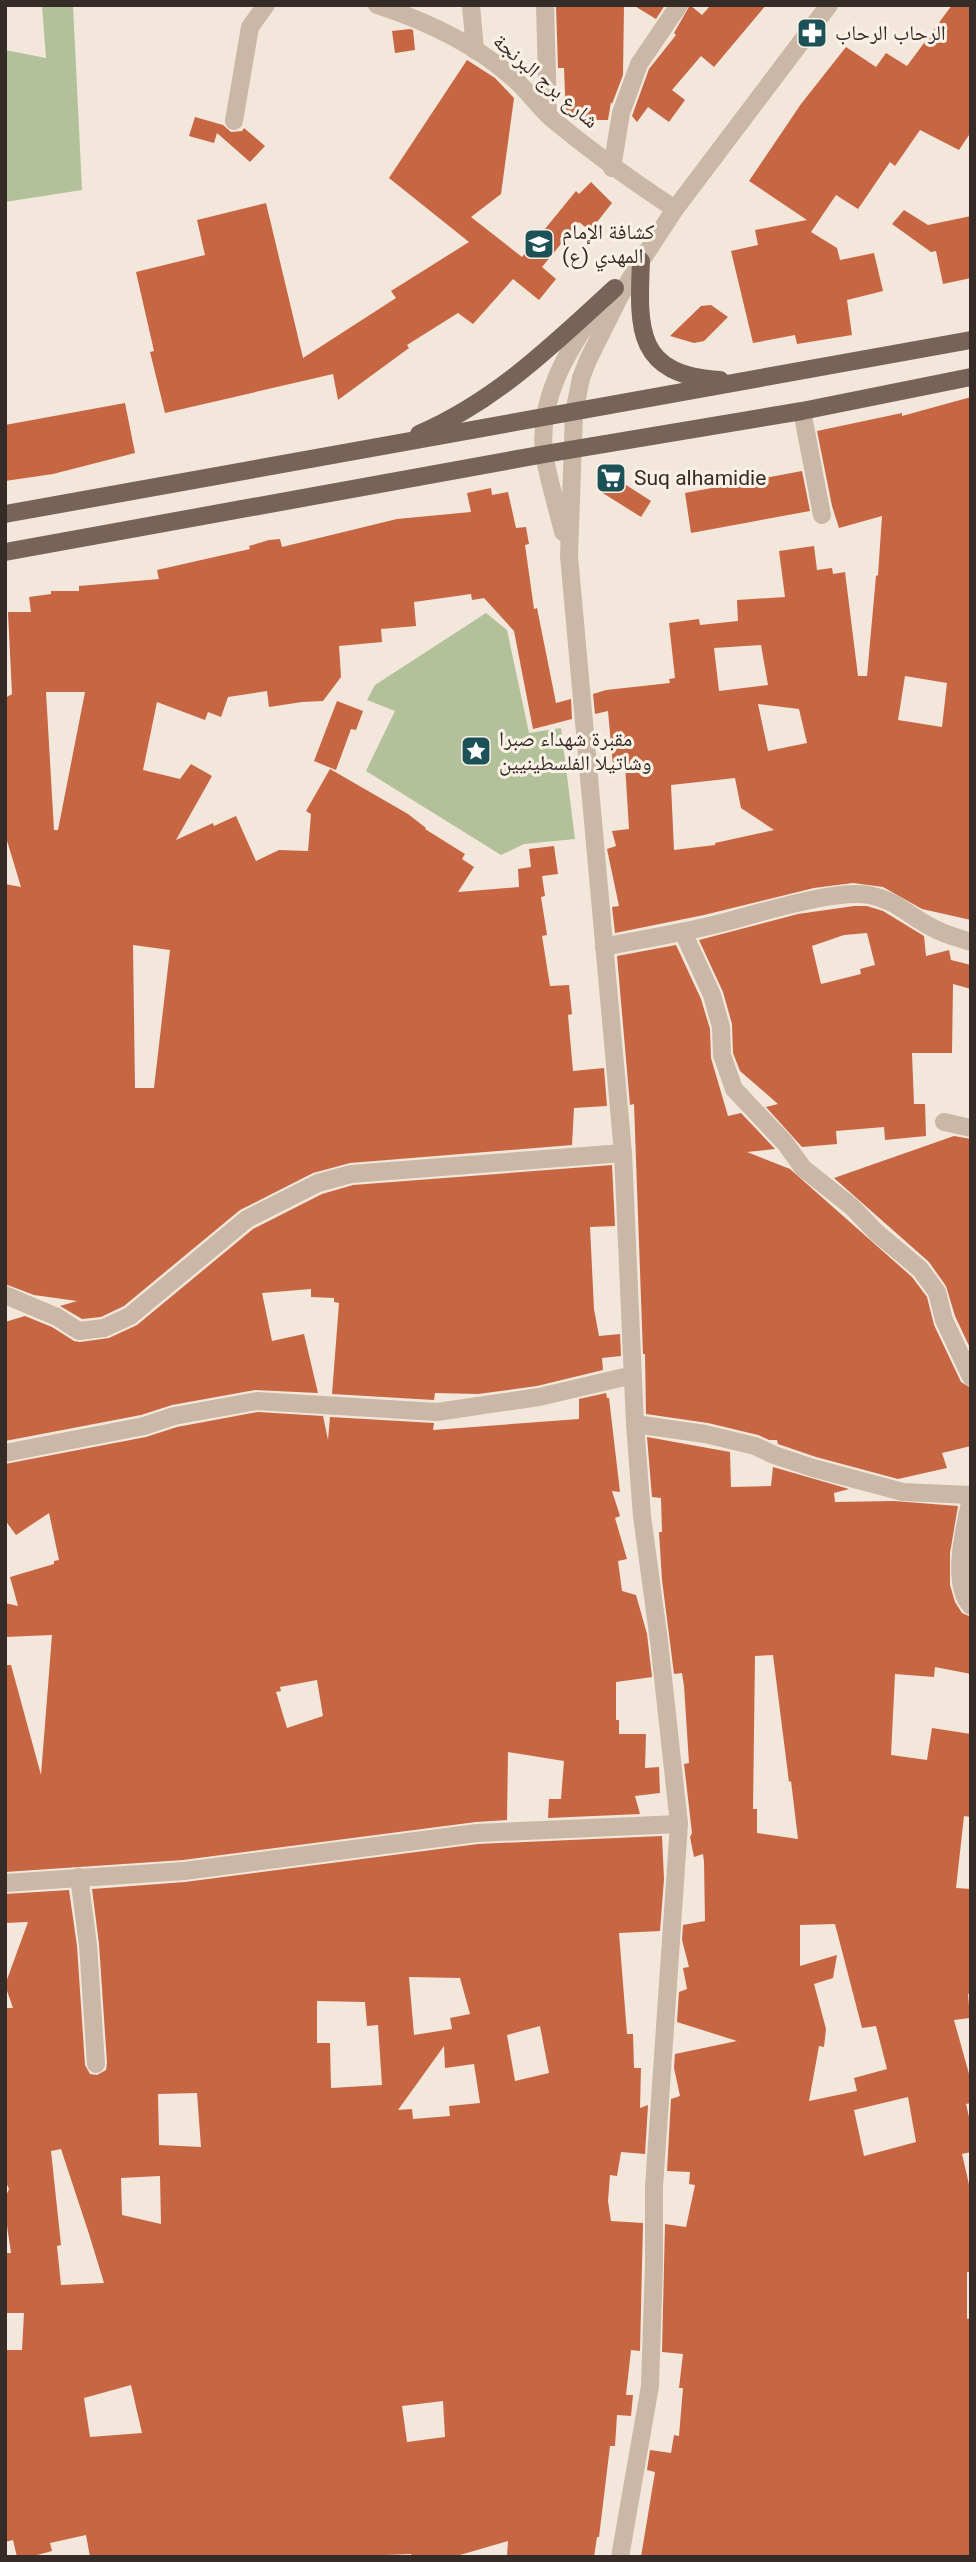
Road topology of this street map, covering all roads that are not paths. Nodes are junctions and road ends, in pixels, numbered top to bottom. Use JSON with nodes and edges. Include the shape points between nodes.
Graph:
{"nodes":[{"id":1,"x":266,"y":5,"type":"edge"},
{"id":2,"x":377,"y":5,"type":"edge"},
{"id":3,"x":471,"y":5,"type":"edge"},
{"id":4,"x":545,"y":5,"type":"edge"},
{"id":5,"x":679,"y":5,"type":"edge"},
{"id":6,"x":829,"y":5,"type":"edge"},
{"id":7,"x":475,"y":50,"type":"junction"},
{"id":8,"x":548,"y":115,"type":"junction"},
{"id":9,"x":234,"y":121,"type":"dead end"},
{"id":10,"x":612,"y":167,"type":"junction"},
{"id":11,"x":675,"y":209,"type":"junction"},
{"id":12,"x":646,"y":254,"type":"junction"},
{"id":13,"x":615,"y":288,"type":"junction"},
{"id":14,"x":971,"y":340,"type":"edge"},
{"id":15,"x":971,"y":377,"type":"edge"},
{"id":16,"x":751,"y":381,"type":"junction"},
{"id":17,"x":802,"y":411,"type":"junction"},
{"id":18,"x":574,"y":413,"type":"junction"},
{"id":19,"x":545,"y":418,"type":"junction"},
{"id":20,"x":390,"y":446,"type":"junction"},
{"id":21,"x":572,"y":450,"type":"junction"},
{"id":22,"x":545,"y":454,"type":"junction"},
{"id":23,"x":5,"y":514,"type":"edge"},
{"id":24,"x":822,"y":515,"type":"dead end"},
{"id":25,"x":5,"y":552,"type":"edge"},
{"id":26,"x":569,"y":556,"type":"junction"},
{"id":27,"x":683,"y":932,"type":"junction"},
{"id":28,"x":971,"y":942,"type":"edge"},
{"id":29,"x":604,"y":947,"type":"junction"},
{"id":30,"x":944,"y":1122,"type":"dead end"},
{"id":31,"x":971,"y":1128,"type":"edge"},
{"id":32,"x":624,"y":1153,"type":"junction"},
{"id":33,"x":5,"y":1295,"type":"edge"},
{"id":34,"x":633,"y":1375,"type":"junction"},
{"id":35,"x":971,"y":1377,"type":"edge"},
{"id":36,"x":635,"y":1424,"type":"junction"},
{"id":37,"x":5,"y":1452,"type":"edge"},
{"id":38,"x":971,"y":1497,"type":"edge"},
{"id":39,"x":971,"y":1606,"type":"edge"},
{"id":40,"x":679,"y":1824,"type":"junction"},
{"id":41,"x":79,"y":1877,"type":"junction"},
{"id":42,"x":5,"y":1882,"type":"edge"},
{"id":43,"x":96,"y":2064,"type":"dead end"},
{"id":44,"x":620,"y":2557,"type":"edge"}],
"edges":[{"from":1,"to":9,"type":"street","via":[[250,27]]},
{"from":2,"to":7,"type":"street","name":"شارع برج البرنجة","via":[[414,17]]},
{"from":3,"to":7,"type":"street"},
{"from":4,"to":8,"type":"street"},
{"from":5,"to":10,"type":"street","via":[[639,64],[621,113]]},
{"from":6,"to":11,"type":"street"},
{"from":7,"to":8,"type":"street","name":"شارع برج البرنجة","via":[[513,78]]},
{"from":8,"to":10,"type":"street","name":"شارع برج البرنجة"},
{"from":10,"to":11,"type":"street","name":"شارع برج البرنجة"},
{"from":11,"to":12,"type":"street"},
{"from":12,"to":13,"type":"street"},
{"from":12,"to":16,"type":"main road","via":[[639,318],[653,354],[684,375]]},
{"from":12,"to":18,"type":"street","via":[[588,360]]},
{"from":13,"to":19,"type":"street","via":[[568,353]]},
{"from":13,"to":20,"type":"main road","via":[[523,371],[480,403]]},
{"from":14,"to":16,"type":"main road"},
{"from":15,"to":17,"type":"main road"},
{"from":16,"to":18,"type":"main road"},
{"from":17,"to":21,"type":"main road"},
{"from":17,"to":24,"type":"street"},
{"from":18,"to":19,"type":"main road"},
{"from":18,"to":21,"type":"street"},
{"from":19,"to":20,"type":"main road"},
{"from":19,"to":22,"type":"street"},
{"from":20,"to":23,"type":"main road"},
{"from":21,"to":22,"type":"main road"},
{"from":21,"to":26,"type":"street"},
{"from":22,"to":25,"type":"main road"},
{"from":22,"to":26,"type":"street"},
{"from":26,"to":29,"type":"street"},
{"from":27,"to":28,"type":"street","via":[[854,894],[892,903],[934,929]]},
{"from":27,"to":29,"type":"street"},
{"from":27,"to":35,"type":"street","via":[[712,995],[722,1027],[722,1055],[734,1089],[803,1168],[920,1269],[937,1292],[944,1320]]},
{"from":29,"to":32,"type":"street"},
{"from":30,"to":31,"type":"street"},
{"from":32,"to":33,"type":"street","via":[[351,1174],[318,1183],[247,1219],[130,1317],[104,1328],[79,1331]]},
{"from":32,"to":34,"type":"street"},
{"from":34,"to":36,"type":"street"},
{"from":34,"to":37,"type":"street","via":[[539,1397],[437,1412],[257,1401]]},
{"from":36,"to":38,"type":"street","via":[[755,1446],[800,1464],[903,1492]]},
{"from":36,"to":40,"type":"street"},
{"from":38,"to":39,"type":"street","via":[[963,1531],[961,1574]]},
{"from":40,"to":41,"type":"street","via":[[477,1833],[184,1871]]},
{"from":40,"to":44,"type":"street","via":[[654,2187],[650,2386]]},
{"from":41,"to":42,"type":"street"},
{"from":41,"to":43,"type":"street"}]}
